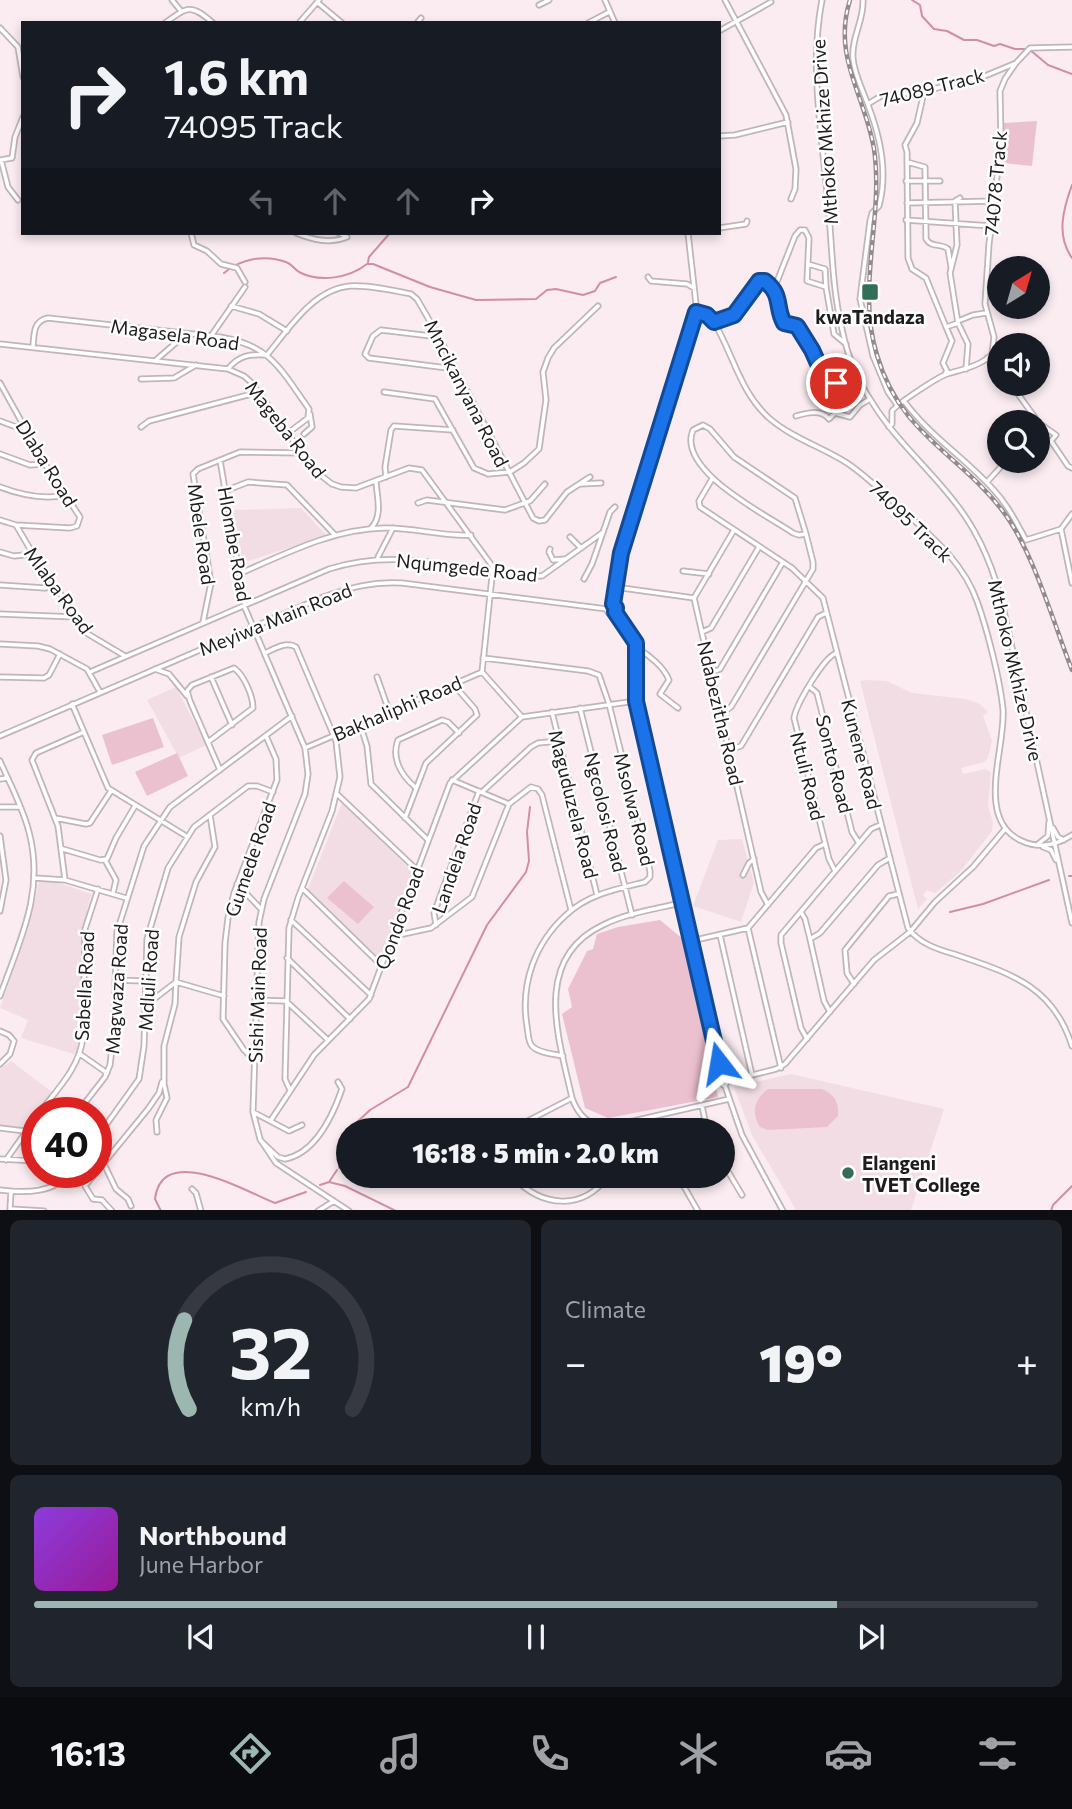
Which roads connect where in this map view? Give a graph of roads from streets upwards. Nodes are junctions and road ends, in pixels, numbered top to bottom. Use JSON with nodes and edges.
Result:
{"nodes":[{"id":1,"x":172,"y":0,"type":"edge"},
{"id":2,"x":549,"y":0,"type":"edge"},
{"id":3,"x":611,"y":0,"type":"edge"},
{"id":4,"x":725,"y":0,"type":"edge"},
{"id":5,"x":822,"y":0,"type":"edge"},
{"id":6,"x":863,"y":0,"type":"edge"},
{"id":7,"x":318,"y":1,"type":"edge"},
{"id":8,"x":605,"y":2,"type":"edge"},
{"id":9,"x":771,"y":2,"type":"dead end"},
{"id":10,"x":539,"y":5,"type":"dead end"},
{"id":11,"x":181,"y":11,"type":"junction"},
{"id":12,"x":609,"y":12,"type":"junction"},
{"id":13,"x":421,"y":18,"type":"dead end"},
{"id":14,"x":168,"y":21,"type":"edge"},
{"id":15,"x":211,"y":21,"type":"edge"},
{"id":16,"x":300,"y":21,"type":"edge"},
{"id":17,"x":340,"y":21,"type":"edge"},
{"id":18,"x":418,"y":21,"type":"edge"},
{"id":19,"x":592,"y":21,"type":"edge"},
{"id":20,"x":614,"y":21,"type":"edge"},
{"id":21,"x":736,"y":23,"type":"junction"},
{"id":22,"x":0,"y":28,"type":"edge"},
{"id":23,"x":721,"y":31,"type":"edge"},
{"id":24,"x":1072,"y":47,"type":"edge"},
{"id":25,"x":1016,"y":63,"type":"junction"},
{"id":26,"x":21,"y":65,"type":"edge"},
{"id":27,"x":924,"y":92,"type":"junction"},
{"id":28,"x":868,"y":104,"type":"junction"},
{"id":29,"x":21,"y":122,"type":"edge"},
{"id":30,"x":788,"y":122,"type":"junction"},
{"id":31,"x":721,"y":136,"type":"edge"},
{"id":32,"x":0,"y":160,"type":"edge"},
{"id":33,"x":907,"y":162,"type":"junction"},
{"id":34,"x":906,"y":181,"type":"junction"},
{"id":35,"x":924,"y":181,"type":"junction"},
{"id":36,"x":940,"y":181,"type":"dead end"},
{"id":37,"x":792,"y":198,"type":"dead end"},
{"id":38,"x":960,"y":198,"type":"dead end"},
{"id":39,"x":18,"y":200,"type":"dead end"},
{"id":40,"x":955,"y":201,"type":"junction"},
{"id":41,"x":995,"y":201,"type":"junction"},
{"id":42,"x":925,"y":202,"type":"junction"},
{"id":43,"x":907,"y":203,"type":"junction"},
{"id":44,"x":906,"y":220,"type":"junction"},
{"id":45,"x":925,"y":221,"type":"junction"},
{"id":46,"x":747,"y":222,"type":"dead end"},
{"id":47,"x":956,"y":222,"type":"junction"},
{"id":48,"x":991,"y":226,"type":"junction"},
{"id":49,"x":721,"y":228,"type":"edge"},
{"id":50,"x":192,"y":235,"type":"edge"},
{"id":51,"x":301,"y":235,"type":"edge"},
{"id":52,"x":343,"y":235,"type":"edge"},
{"id":53,"x":688,"y":235,"type":"edge"},
{"id":54,"x":808,"y":264,"type":"junction"},
{"id":55,"x":950,"y":273,"type":"junction"},
{"id":56,"x":648,"y":277,"type":"dead end"},
{"id":57,"x":826,"y":286,"type":"junction"},
{"id":58,"x":694,"y":288,"type":"junction"},
{"id":59,"x":774,"y":289,"type":"junction"},
{"id":60,"x":232,"y":306,"type":"junction"},
{"id":61,"x":598,"y":306,"type":"dead end"},
{"id":62,"x":696,"y":312,"type":"junction"},
{"id":63,"x":986,"y":313,"type":"junction"},
{"id":64,"x":714,"y":322,"type":"junction"},
{"id":65,"x":958,"y":322,"type":"junction"},
{"id":66,"x":946,"y":327,"type":"junction"},
{"id":67,"x":287,"y":331,"type":"junction"},
{"id":68,"x":187,"y":333,"type":"junction"},
{"id":69,"x":993,"y":333,"type":"edge"},
{"id":70,"x":211,"y":336,"type":"junction"},
{"id":71,"x":439,"y":337,"type":"junction"},
{"id":72,"x":0,"y":344,"type":"edge"},
{"id":73,"x":846,"y":344,"type":"junction"},
{"id":74,"x":33,"y":347,"type":"junction"},
{"id":75,"x":267,"y":355,"type":"junction"},
{"id":76,"x":987,"y":358,"type":"edge"},
{"id":77,"x":156,"y":360,"type":"junction"},
{"id":78,"x":196,"y":365,"type":"junction"},
{"id":79,"x":228,"y":369,"type":"junction"},
{"id":80,"x":455,"y":369,"type":"junction"},
{"id":81,"x":966,"y":369,"type":"junction"},
{"id":82,"x":945,"y":374,"type":"junction"},
{"id":83,"x":141,"y":379,"type":"dead end"},
{"id":84,"x":859,"y":380,"type":"junction"},
{"id":85,"x":0,"y":383,"type":"edge"},
{"id":86,"x":1,"y":388,"type":"edge"},
{"id":87,"x":259,"y":392,"type":"junction"},
{"id":88,"x":384,"y":392,"type":"dead end"},
{"id":89,"x":1020,"y":396,"type":"edge"},
{"id":90,"x":870,"y":399,"type":"junction"},
{"id":91,"x":904,"y":401,"type":"junction"},
{"id":92,"x":897,"y":405,"type":"junction"},
{"id":93,"x":309,"y":412,"type":"junction"},
{"id":94,"x":796,"y":416,"type":"dead end"},
{"id":95,"x":0,"y":421,"type":"edge"},
{"id":96,"x":141,"y":426,"type":"dead end"},
{"id":97,"x":889,"y":427,"type":"junction"},
{"id":98,"x":25,"y":428,"type":"junction"},
{"id":99,"x":453,"y":430,"type":"junction"},
{"id":100,"x":288,"y":433,"type":"junction"},
{"id":101,"x":304,"y":434,"type":"dead end"},
{"id":102,"x":1051,"y":441,"type":"joint"},
{"id":103,"x":302,"y":453,"type":"junction"},
{"id":104,"x":0,"y":454,"type":"edge"},
{"id":105,"x":219,"y":460,"type":"junction"},
{"id":106,"x":45,"y":464,"type":"junction"},
{"id":107,"x":1072,"y":468,"type":"edge"},
{"id":108,"x":510,"y":472,"type":"junction"},
{"id":109,"x":996,"y":473,"type":"edge"},
{"id":110,"x":386,"y":477,"type":"junction"},
{"id":111,"x":590,"y":477,"type":"dead end"},
{"id":112,"x":712,"y":479,"type":"junction"},
{"id":113,"x":376,"y":482,"type":"junction"},
{"id":114,"x":987,"y":483,"type":"junction"},
{"id":115,"x":544,"y":484,"type":"dead end"},
{"id":116,"x":578,"y":484,"type":"junction"},
{"id":117,"x":601,"y":484,"type":"dead end"},
{"id":118,"x":0,"y":487,"type":"edge"},
{"id":119,"x":225,"y":491,"type":"junction"},
{"id":120,"x":66,"y":495,"type":"junction"},
{"id":121,"x":447,"y":502,"type":"junction"},
{"id":122,"x":418,"y":503,"type":"dead end"},
{"id":123,"x":524,"y":504,"type":"junction"},
{"id":124,"x":615,"y":507,"type":"dead end"},
{"id":125,"x":1072,"y":514,"type":"edge"},
{"id":126,"x":0,"y":520,"type":"edge"},
{"id":127,"x":16,"y":525,"type":"junction"},
{"id":128,"x":393,"y":528,"type":"junction"},
{"id":129,"x":370,"y":529,"type":"junction"},
{"id":130,"x":1061,"y":529,"type":"junction"},
{"id":131,"x":734,"y":530,"type":"junction"},
{"id":132,"x":602,"y":533,"type":"junction"},
{"id":133,"x":806,"y":534,"type":"junction"},
{"id":134,"x":335,"y":535,"type":"junction"},
{"id":135,"x":471,"y":535,"type":"junction"},
{"id":136,"x":570,"y":537,"type":"dead end"},
{"id":137,"x":759,"y":547,"type":"junction"},
{"id":138,"x":581,"y":548,"type":"junction"},
{"id":139,"x":550,"y":549,"type":"dead end"},
{"id":140,"x":0,"y":552,"type":"edge"},
{"id":141,"x":33,"y":554,"type":"junction"},
{"id":142,"x":378,"y":558,"type":"junction"},
{"id":143,"x":567,"y":559,"type":"junction"},
{"id":144,"x":783,"y":562,"type":"junction"},
{"id":145,"x":494,"y":571,"type":"junction"},
{"id":146,"x":682,"y":571,"type":"dead end"},
{"id":147,"x":241,"y":573,"type":"junction"},
{"id":148,"x":709,"y":574,"type":"junction"},
{"id":149,"x":584,"y":579,"type":"dead end"},
{"id":150,"x":806,"y":581,"type":"junction"},
{"id":151,"x":1072,"y":583,"type":"edge"},
{"id":152,"x":0,"y":585,"type":"edge"},
{"id":153,"x":55,"y":586,"type":"junction"},
{"id":154,"x":615,"y":587,"type":"junction"},
{"id":155,"x":491,"y":594,"type":"junction"},
{"id":156,"x":694,"y":598,"type":"junction"},
{"id":157,"x":613,"y":604,"type":"junction"},
{"id":158,"x":245,"y":605,"type":"junction"},
{"id":159,"x":607,"y":609,"type":"junction"},
{"id":160,"x":615,"y":612,"type":"junction"},
{"id":161,"x":826,"y":613,"type":"junction"},
{"id":162,"x":0,"y":614,"type":"edge"},
{"id":163,"x":75,"y":617,"type":"junction"},
{"id":164,"x":204,"y":622,"type":"junction"},
{"id":165,"x":253,"y":626,"type":"junction"},
{"id":166,"x":702,"y":632,"type":"junction"},
{"id":167,"x":0,"y":643,"type":"edge"},
{"id":168,"x":637,"y":648,"type":"junction"},
{"id":169,"x":265,"y":653,"type":"junction"},
{"id":170,"x":836,"y":653,"type":"junction"},
{"id":171,"x":60,"y":654,"type":"junction"},
{"id":172,"x":125,"y":656,"type":"junction"},
{"id":173,"x":483,"y":658,"type":"junction"},
{"id":174,"x":155,"y":669,"type":"junction"},
{"id":175,"x":90,"y":672,"type":"junction"},
{"id":176,"x":482,"y":672,"type":"junction"},
{"id":177,"x":711,"y":673,"type":"junction"},
{"id":178,"x":0,"y":677,"type":"edge"},
{"id":179,"x":211,"y":677,"type":"junction"},
{"id":180,"x":377,"y":677,"type":"dead end"},
{"id":181,"x":385,"y":681,"type":"dead end"},
{"id":182,"x":379,"y":684,"type":"junction"},
{"id":183,"x":453,"y":684,"type":"junction"},
{"id":184,"x":810,"y":687,"type":"junction"},
{"id":185,"x":100,"y":692,"type":"junction"},
{"id":186,"x":188,"y":697,"type":"junction"},
{"id":187,"x":636,"y":701,"type":"junction"},
{"id":188,"x":72,"y":704,"type":"junction"},
{"id":189,"x":609,"y":704,"type":"junction"},
{"id":190,"x":580,"y":708,"type":"junction"},
{"id":191,"x":678,"y":708,"type":"dead end"},
{"id":192,"x":389,"y":712,"type":"junction"},
{"id":193,"x":552,"y":712,"type":"junction"},
{"id":194,"x":721,"y":714,"type":"junction"},
{"id":195,"x":292,"y":716,"type":"junction"},
{"id":196,"x":522,"y":717,"type":"junction"},
{"id":197,"x":360,"y":724,"type":"junction"},
{"id":198,"x":232,"y":725,"type":"junction"},
{"id":199,"x":84,"y":732,"type":"junction"},
{"id":200,"x":459,"y":733,"type":"junction"},
{"id":201,"x":334,"y":735,"type":"junction"},
{"id":202,"x":0,"y":736,"type":"edge"},
{"id":203,"x":266,"y":736,"type":"junction"},
{"id":204,"x":559,"y":741,"type":"junction"},
{"id":205,"x":208,"y":742,"type":"junction"},
{"id":206,"x":305,"y":748,"type":"junction"},
{"id":207,"x":729,"y":750,"type":"junction"},
{"id":208,"x":0,"y":761,"type":"edge"},
{"id":209,"x":220,"y":770,"type":"junction"},
{"id":210,"x":7,"y":778,"type":"junction"},
{"id":211,"x":0,"y":779,"type":"edge"},
{"id":212,"x":452,"y":780,"type":"junction"},
{"id":213,"x":416,"y":787,"type":"junction"},
{"id":214,"x":111,"y":790,"type":"junction"},
{"id":215,"x":480,"y":791,"type":"junction"},
{"id":216,"x":273,"y":792,"type":"junction"},
{"id":217,"x":337,"y":794,"type":"junction"},
{"id":218,"x":509,"y":804,"type":"junction"},
{"id":219,"x":135,"y":806,"type":"junction"},
{"id":220,"x":0,"y":807,"type":"edge"},
{"id":221,"x":20,"y":807,"type":"junction"},
{"id":222,"x":1048,"y":812,"type":"junction"},
{"id":223,"x":210,"y":815,"type":"junction"},
{"id":224,"x":55,"y":818,"type":"junction"},
{"id":225,"x":405,"y":818,"type":"junction"},
{"id":226,"x":160,"y":821,"type":"junction"},
{"id":227,"x":1051,"y":823,"type":"junction"},
{"id":228,"x":880,"y":825,"type":"junction"},
{"id":229,"x":1005,"y":829,"type":"junction"},
{"id":230,"x":1072,"y":835,"type":"edge"},
{"id":231,"x":186,"y":836,"type":"junction"},
{"id":232,"x":0,"y":837,"type":"edge"},
{"id":233,"x":428,"y":840,"type":"junction"},
{"id":234,"x":1064,"y":840,"type":"junction"},
{"id":235,"x":859,"y":843,"type":"junction"},
{"id":236,"x":825,"y":844,"type":"junction"},
{"id":237,"x":1030,"y":844,"type":"junction"},
{"id":238,"x":1036,"y":845,"type":"junction"},
{"id":239,"x":1055,"y":845,"type":"junction"},
{"id":240,"x":62,"y":849,"type":"junction"},
{"id":241,"x":754,"y":859,"type":"junction"},
{"id":242,"x":888,"y":859,"type":"junction"},
{"id":243,"x":105,"y":860,"type":"junction"},
{"id":244,"x":0,"y":869,"type":"edge"},
{"id":245,"x":6,"y":869,"type":"junction"},
{"id":246,"x":1060,"y":869,"type":"junction"},
{"id":247,"x":417,"y":870,"type":"junction"},
{"id":248,"x":835,"y":871,"type":"junction"},
{"id":249,"x":743,"y":875,"type":"dead end"},
{"id":250,"x":35,"y":878,"type":"junction"},
{"id":251,"x":65,"y":880,"type":"junction"},
{"id":252,"x":237,"y":884,"type":"junction"},
{"id":253,"x":625,"y":887,"type":"junction"},
{"id":254,"x":302,"y":888,"type":"junction"},
{"id":255,"x":97,"y":889,"type":"junction"},
{"id":256,"x":113,"y":894,"type":"junction"},
{"id":257,"x":898,"y":894,"type":"junction"},
{"id":258,"x":597,"y":895,"type":"junction"},
{"id":259,"x":127,"y":898,"type":"junction"},
{"id":260,"x":1,"y":899,"type":"edge"},
{"id":261,"x":681,"y":903,"type":"junction"},
{"id":262,"x":768,"y":905,"type":"junction"},
{"id":263,"x":261,"y":909,"type":"junction"},
{"id":264,"x":571,"y":910,"type":"junction"},
{"id":265,"x":0,"y":911,"type":"edge"},
{"id":266,"x":800,"y":912,"type":"junction"},
{"id":267,"x":632,"y":915,"type":"junction"},
{"id":268,"x":291,"y":919,"type":"junction"},
{"id":269,"x":1072,"y":923,"type":"edge"},
{"id":270,"x":436,"y":925,"type":"junction"},
{"id":271,"x":748,"y":928,"type":"junction"},
{"id":272,"x":911,"y":932,"type":"junction"},
{"id":273,"x":720,"y":935,"type":"junction"},
{"id":274,"x":393,"y":937,"type":"junction"},
{"id":275,"x":810,"y":939,"type":"junction"},
{"id":276,"x":691,"y":942,"type":"junction"},
{"id":277,"x":287,"y":958,"type":"junction"},
{"id":278,"x":382,"y":966,"type":"junction"},
{"id":279,"x":115,"y":980,"type":"junction"},
{"id":280,"x":145,"y":981,"type":"junction"},
{"id":281,"x":176,"y":982,"type":"junction"},
{"id":282,"x":853,"y":984,"type":"junction"},
{"id":283,"x":1,"y":992,"type":"edge"},
{"id":284,"x":371,"y":995,"type":"junction"},
{"id":285,"x":224,"y":996,"type":"junction"},
{"id":286,"x":255,"y":1000,"type":"junction"},
{"id":287,"x":286,"y":1000,"type":"junction"},
{"id":288,"x":145,"y":1006,"type":"junction"},
{"id":289,"x":830,"y":1012,"type":"junction"},
{"id":290,"x":350,"y":1019,"type":"junction"},
{"id":291,"x":0,"y":1031,"type":"edge"},
{"id":292,"x":807,"y":1039,"type":"junction"},
{"id":293,"x":328,"y":1040,"type":"junction"},
{"id":294,"x":1072,"y":1046,"type":"edge"},
{"id":295,"x":80,"y":1054,"type":"junction"},
{"id":296,"x":563,"y":1056,"type":"junction"},
{"id":297,"x":253,"y":1059,"type":"junction"},
{"id":298,"x":0,"y":1064,"type":"edge"},
{"id":299,"x":781,"y":1068,"type":"junction"},
{"id":300,"x":107,"y":1073,"type":"junction"},
{"id":301,"x":164,"y":1075,"type":"junction"},
{"id":302,"x":752,"y":1075,"type":"junction"},
{"id":303,"x":723,"y":1077,"type":"junction"},
{"id":304,"x":338,"y":1082,"type":"dead end"},
{"id":305,"x":727,"y":1083,"type":"junction"},
{"id":306,"x":290,"y":1090,"type":"junction"},
{"id":307,"x":51,"y":1097,"type":"edge"},
{"id":308,"x":89,"y":1097,"type":"edge"},
{"id":309,"x":572,"y":1098,"type":"junction"},
{"id":310,"x":729,"y":1099,"type":"junction"},
{"id":311,"x":702,"y":1106,"type":"junction"},
{"id":312,"x":253,"y":1112,"type":"junction"},
{"id":313,"x":112,"y":1118,"type":"edge"},
{"id":314,"x":534,"y":1118,"type":"edge"},
{"id":315,"x":704,"y":1118,"type":"edge"},
{"id":316,"x":271,"y":1120,"type":"junction"},
{"id":317,"x":302,"y":1125,"type":"dead end"},
{"id":318,"x":0,"y":1128,"type":"edge"},
{"id":319,"x":21,"y":1131,"type":"edge"},
{"id":320,"x":157,"y":1132,"type":"dead end"},
{"id":321,"x":21,"y":1137,"type":"edge"},
{"id":322,"x":260,"y":1139,"type":"junction"},
{"id":323,"x":112,"y":1155,"type":"edge"},
{"id":324,"x":0,"y":1159,"type":"edge"},
{"id":325,"x":6,"y":1160,"type":"junction"},
{"id":326,"x":21,"y":1160,"type":"edge"},
{"id":327,"x":112,"y":1180,"type":"edge"},
{"id":328,"x":735,"y":1184,"type":"edge"},
{"id":329,"x":45,"y":1188,"type":"edge"},
{"id":330,"x":85,"y":1188,"type":"edge"},
{"id":331,"x":527,"y":1188,"type":"edge"},
{"id":332,"x":598,"y":1188,"type":"edge"},
{"id":333,"x":685,"y":1188,"type":"edge"},
{"id":334,"x":192,"y":1189,"type":"dead end"},
{"id":335,"x":0,"y":1190,"type":"edge"},
{"id":336,"x":11,"y":1191,"type":"junction"},
{"id":337,"x":741,"y":1195,"type":"dead end"},
{"id":338,"x":334,"y":1201,"type":"junction"},
{"id":339,"x":131,"y":1206,"type":"dead end"},
{"id":340,"x":32,"y":1210,"type":"edge"},
{"id":341,"x":44,"y":1210,"type":"edge"},
{"id":342,"x":111,"y":1210,"type":"edge"},
{"id":343,"x":201,"y":1210,"type":"edge"},
{"id":344,"x":318,"y":1210,"type":"edge"},
{"id":345,"x":349,"y":1210,"type":"edge"},
{"id":346,"x":698,"y":1210,"type":"edge"},
{"id":347,"x":783,"y":1210,"type":"edge"}],
"edges":[{"from":1,"to":11,"type":"street"},
{"from":2,"to":10,"type":"street"},
{"from":3,"to":8,"type":"street"},
{"from":4,"to":21,"type":"street"},
{"from":5,"to":73,"type":"street","name":"Mthoko Mkhize Drive"},
{"from":6,"to":28,"type":"street"},
{"from":7,"to":16,"type":"street"},
{"from":7,"to":17,"type":"street"},
{"from":8,"to":12,"type":"street"},
{"from":9,"to":21,"type":"street"},
{"from":11,"to":14,"type":"street"},
{"from":11,"to":15,"type":"street"},
{"from":12,"to":19,"type":"street"},
{"from":12,"to":20,"type":"street"},
{"from":13,"to":18,"type":"street"},
{"from":21,"to":23,"type":"street"},
{"from":21,"to":30,"type":"street"},
{"from":22,"to":26,"type":"street"},
{"from":24,"to":25,"type":"street","name":"74089 Track"},
{"from":25,"to":27,"type":"street","name":"74089 Track"},
{"from":25,"to":41,"type":"street","name":"74078 Track"},
{"from":27,"to":28,"type":"street","name":"74089 Track"},
{"from":27,"to":33,"type":"street"},
{"from":28,"to":92,"type":"street"},
{"from":29,"to":32,"type":"street"},
{"from":30,"to":31,"type":"street"},
{"from":30,"to":37,"type":"street"},
{"from":32,"to":39,"type":"street"},
{"from":33,"to":34,"type":"street"},
{"from":33,"to":35,"type":"street"},
{"from":34,"to":35,"type":"street"},
{"from":34,"to":43,"type":"street"},
{"from":35,"to":36,"type":"street"},
{"from":35,"to":42,"type":"street"},
{"from":38,"to":40,"type":"street"},
{"from":40,"to":41,"type":"street"},
{"from":40,"to":42,"type":"street"},
{"from":40,"to":47,"type":"street"},
{"from":41,"to":48,"type":"street","name":"74078 Track"},
{"from":42,"to":43,"type":"street"},
{"from":42,"to":45,"type":"street"},
{"from":43,"to":44,"type":"street"},
{"from":44,"to":45,"type":"street"},
{"from":44,"to":66,"type":"street"},
{"from":45,"to":47,"type":"street"},
{"from":45,"to":55,"type":"street"},
{"from":46,"to":49,"type":"street"},
{"from":47,"to":48,"type":"street"},
{"from":47,"to":55,"type":"street"},
{"from":48,"to":63,"type":"street","name":"74078 Track"},
{"from":50,"to":60,"type":"street"},
{"from":51,"to":52,"type":"street"},
{"from":53,"to":58,"type":"street"},
{"from":54,"to":57,"type":"street"},
{"from":54,"to":57,"type":"street"},
{"from":54,"to":59,"type":"street"},
{"from":55,"to":65,"type":"street"},
{"from":56,"to":58,"type":"street"},
{"from":57,"to":73,"type":"street"},
{"from":58,"to":62,"type":"street"},
{"from":59,"to":64,"type":"street"},
{"from":59,"to":84,"type":"street"},
{"from":60,"to":67,"type":"street"},
{"from":60,"to":70,"type":"street"},
{"from":61,"to":108,"type":"street"},
{"from":62,"to":64,"type":"street"},
{"from":62,"to":154,"type":"street"},
{"from":63,"to":65,"type":"street"},
{"from":63,"to":69,"type":"street","name":"74078 Track"},
{"from":64,"to":229,"type":"street","name":"74095 Track"},
{"from":65,"to":66,"type":"street"},
{"from":65,"to":81,"type":"street"},
{"from":66,"to":82,"type":"street"},
{"from":67,"to":71,"type":"street","name":"Mncikanyana Road"},
{"from":67,"to":75,"type":"street","name":"Mncikanyana Road"},
{"from":68,"to":70,"type":"street","name":"Magasela Road"},
{"from":68,"to":74,"type":"street","name":"Magasela Road"},
{"from":68,"to":77,"type":"street"},
{"from":70,"to":75,"type":"street","name":"Magasela Road"},
{"from":71,"to":80,"type":"street","name":"Mncikanyana Road"},
{"from":71,"to":80,"type":"street"},
{"from":72,"to":74,"type":"street","name":"Mageba Road"},
{"from":73,"to":84,"type":"street","name":"Mthoko Mkhize Drive"},
{"from":74,"to":77,"type":"street","name":"Mageba Road"},
{"from":75,"to":79,"type":"street"},
{"from":75,"to":93,"type":"street","name":"Magasela Road"},
{"from":76,"to":81,"type":"street"},
{"from":77,"to":78,"type":"street","name":"Mageba Road"},
{"from":78,"to":79,"type":"street","name":"Mageba Road"},
{"from":78,"to":83,"type":"street"},
{"from":79,"to":87,"type":"street","name":"Mageba Road"},
{"from":80,"to":108,"type":"street","name":"Mncikanyana Road"},
{"from":81,"to":82,"type":"street"},
{"from":82,"to":91,"type":"street"},
{"from":84,"to":90,"type":"street","name":"Mthoko Mkhize Drive"},
{"from":85,"to":86,"type":"street","name":"Dlaba Road"},
{"from":86,"to":98,"type":"street","name":"Dlaba Road"},
{"from":87,"to":96,"type":"street"},
{"from":87,"to":100,"type":"street","name":"Mageba Road"},
{"from":88,"to":99,"type":"street","name":"Mncikanyana Road"},
{"from":89,"to":102,"type":"street"},
{"from":90,"to":94,"type":"street"},
{"from":90,"to":97,"type":"street","name":"Mthoko Mkhize Drive"},
{"from":91,"to":92,"type":"street"},
{"from":91,"to":114,"type":"street"},
{"from":92,"to":97,"type":"street"},
{"from":93,"to":100,"type":"street"},
{"from":93,"to":101,"type":"street"},
{"from":95,"to":98,"type":"street"},
{"from":97,"to":222,"type":"street","name":"Mthoko Mkhize Drive"},
{"from":98,"to":106,"type":"street","name":"Dlaba Road"},
{"from":99,"to":108,"type":"street","name":"Mncikanyana Road"},
{"from":99,"to":110,"type":"street"},
{"from":100,"to":103,"type":"street","name":"Mageba Road"},
{"from":102,"to":107,"type":"street"},
{"from":103,"to":105,"type":"street","name":"Mbele Road"},
{"from":103,"to":113,"type":"street","name":"Mageba Road"},
{"from":104,"to":106,"type":"street"},
{"from":105,"to":119,"type":"street","name":"Hlombe Road"},
{"from":105,"to":164,"type":"street","name":"Mbele Road"},
{"from":106,"to":120,"type":"street","name":"Dlaba Road"},
{"from":108,"to":123,"type":"street"},
{"from":109,"to":114,"type":"street"},
{"from":110,"to":113,"type":"street","name":"Mageba Road"},
{"from":110,"to":121,"type":"street","name":"Mageba Road"},
{"from":111,"to":116,"type":"street"},
{"from":112,"to":131,"type":"street","name":"Kunene Road"},
{"from":112,"to":133,"type":"street"},
{"from":112,"to":133,"type":"street"},
{"from":113,"to":129,"type":"street"},
{"from":114,"to":130,"type":"street"},
{"from":115,"to":123,"type":"street"},
{"from":116,"to":117,"type":"street"},
{"from":116,"to":123,"type":"street"},
{"from":118,"to":120,"type":"street"},
{"from":119,"to":134,"type":"street"},
{"from":119,"to":147,"type":"street","name":"Hlombe Road"},
{"from":120,"to":127,"type":"street","name":"Dlaba Road"},
{"from":121,"to":122,"type":"street"},
{"from":121,"to":123,"type":"street"},
{"from":121,"to":135,"type":"street","name":"Mageba Road"},
{"from":124,"to":132,"type":"street"},
{"from":125,"to":130,"type":"street"},
{"from":126,"to":127,"type":"street","name":"Mlaba Road"},
{"from":127,"to":141,"type":"street","name":"Mlaba Road"},
{"from":128,"to":129,"type":"street"},
{"from":128,"to":135,"type":"street"},
{"from":128,"to":142,"type":"street"},
{"from":129,"to":134,"type":"street"},
{"from":130,"to":151,"type":"street"},
{"from":131,"to":137,"type":"street","name":"Kunene Road"},
{"from":131,"to":148,"type":"street"},
{"from":132,"to":138,"type":"street","name":"Nqumgede Road"},
{"from":132,"to":149,"type":"street"},
{"from":133,"to":150,"type":"street"},
{"from":134,"to":147,"type":"street"},
{"from":135,"to":145,"type":"street","name":"Mageba Road"},
{"from":136,"to":138,"type":"street"},
{"from":137,"to":144,"type":"street","name":"Kunene Road"},
{"from":137,"to":166,"type":"street"},
{"from":138,"to":143,"type":"street","name":"Nqumgede Road"},
{"from":139,"to":143,"type":"street"},
{"from":140,"to":141,"type":"street"},
{"from":141,"to":153,"type":"street","name":"Mlaba Road"},
{"from":142,"to":145,"type":"street","name":"Nqumgede Road"},
{"from":142,"to":158,"type":"street","name":"Nqumgede Road"},
{"from":143,"to":145,"type":"street","name":"Nqumgede Road"},
{"from":144,"to":150,"type":"street","name":"Kunene Road"},
{"from":144,"to":177,"type":"street"},
{"from":145,"to":155,"type":"street"},
{"from":146,"to":148,"type":"street"},
{"from":147,"to":158,"type":"street","name":"Hlombe Road"},
{"from":148,"to":156,"type":"street"},
{"from":150,"to":161,"type":"street","name":"Kunene Road"},
{"from":150,"to":194,"type":"street"},
{"from":152,"to":153,"type":"street"},
{"from":153,"to":163,"type":"street","name":"Mlaba Road"},
{"from":154,"to":156,"type":"street"},
{"from":154,"to":157,"type":"street"},
{"from":155,"to":159,"type":"street","name":"Meyiwa Main Road"},
{"from":155,"to":165,"type":"street","name":"Meyiwa Main Road"},
{"from":155,"to":173,"type":"street"},
{"from":156,"to":166,"type":"street","name":"Ndabezitha Road"},
{"from":157,"to":159,"type":"street"},
{"from":157,"to":160,"type":"street"},
{"from":158,"to":164,"type":"street","name":"Nqumgede Road"},
{"from":158,"to":165,"type":"street","name":"Hlombe Road"},
{"from":159,"to":160,"type":"street"},
{"from":160,"to":168,"type":"street"},
{"from":161,"to":170,"type":"street","name":"Kunene Road"},
{"from":161,"to":207,"type":"street"},
{"from":162,"to":163,"type":"street"},
{"from":163,"to":172,"type":"street","name":"Mlaba Road"},
{"from":164,"to":172,"type":"street","name":"Nqumgede Road"},
{"from":165,"to":169,"type":"street","name":"Sishi Main Road"},
{"from":165,"to":174,"type":"street","name":"Meyiwa Main Road"},
{"from":166,"to":177,"type":"street","name":"Ndabezitha Road"},
{"from":167,"to":171,"type":"street"},
{"from":168,"to":187,"type":"street"},
{"from":168,"to":191,"type":"street"},
{"from":169,"to":195,"type":"street","name":"Sishi Main Road"},
{"from":169,"to":201,"type":"street"},
{"from":170,"to":184,"type":"street","name":"Ntuli Road"},
{"from":170,"to":228,"type":"street","name":"Kunene Road"},
{"from":171,"to":175,"type":"street"},
{"from":171,"to":178,"type":"street"},
{"from":172,"to":175,"type":"street","name":"Nqumgede Road"},
{"from":173,"to":176,"type":"street"},
{"from":173,"to":189,"type":"street","name":"Msolwa Road"},
{"from":174,"to":185,"type":"street","name":"Meyiwa Main Road"},
{"from":174,"to":186,"type":"street"},
{"from":175,"to":185,"type":"street"},
{"from":176,"to":183,"type":"street","name":"Bakhaliphi Road"},
{"from":176,"to":196,"type":"street","name":"Bakhaliphi Road"},
{"from":177,"to":194,"type":"street","name":"Ndabezitha Road"},
{"from":179,"to":186,"type":"street"},
{"from":179,"to":198,"type":"street"},
{"from":179,"to":198,"type":"street"},
{"from":180,"to":182,"type":"street"},
{"from":181,"to":182,"type":"street"},
{"from":182,"to":192,"type":"street"},
{"from":183,"to":192,"type":"street","name":"Bakhaliphi Road"},
{"from":183,"to":200,"type":"street"},
{"from":184,"to":235,"type":"street","name":"Sonto Road"},
{"from":184,"to":236,"type":"street","name":"Ntuli Road"},
{"from":185,"to":188,"type":"street","name":"Meyiwa Main Road"},
{"from":186,"to":205,"type":"street"},
{"from":187,"to":189,"type":"street"},
{"from":187,"to":261,"type":"street"},
{"from":188,"to":199,"type":"street"},
{"from":188,"to":202,"type":"street","name":"Meyiwa Main Road"},
{"from":189,"to":190,"type":"street"},
{"from":189,"to":253,"type":"street","name":"Msolwa Road"},
{"from":190,"to":193,"type":"street"},
{"from":190,"to":253,"type":"street","name":"Ngcolosi Road"},
{"from":192,"to":197,"type":"street","name":"Bakhaliphi Road"},
{"from":193,"to":196,"type":"street"},
{"from":193,"to":204,"type":"street","name":"Maguduzela Road"},
{"from":194,"to":207,"type":"street","name":"Ndabezitha Road"},
{"from":195,"to":203,"type":"street","name":"Magwaza Road"},
{"from":195,"to":206,"type":"street","name":"Sishi Main Road"},
{"from":196,"to":212,"type":"street","name":"Qondo Road"},
{"from":197,"to":201,"type":"street","name":"Bakhaliphi Road"},
{"from":197,"to":225,"type":"street"},
{"from":198,"to":205,"type":"street"},
{"from":199,"to":214,"type":"street"},
{"from":199,"to":224,"type":"street"},
{"from":200,"to":213,"type":"street"},
{"from":200,"to":213,"type":"street"},
{"from":201,"to":206,"type":"street","name":"Bakhaliphi Road"},
{"from":201,"to":217,"type":"street"},
{"from":203,"to":209,"type":"street","name":"Magwaza Road"},
{"from":203,"to":216,"type":"street","name":"Gumede Road"},
{"from":204,"to":215,"type":"street","name":"Landela Road"},
{"from":204,"to":258,"type":"street","name":"Maguduzela Road"},
{"from":205,"to":209,"type":"street"},
{"from":206,"to":263,"type":"street","name":"Sishi Main Road"},
{"from":207,"to":241,"type":"street","name":"Ndabezitha Road"},
{"from":208,"to":210,"type":"street"},
{"from":209,"to":226,"type":"street","name":"Magwaza Road"},
{"from":210,"to":211,"type":"street"},
{"from":210,"to":221,"type":"street"},
{"from":212,"to":215,"type":"street"},
{"from":212,"to":233,"type":"street","name":"Qondo Road"},
{"from":213,"to":225,"type":"street"},
{"from":214,"to":219,"type":"street"},
{"from":214,"to":224,"type":"street"},
{"from":215,"to":218,"type":"street"},
{"from":215,"to":270,"type":"street","name":"Landela Road"},
{"from":216,"to":223,"type":"street","name":"Mdluli Road"},
{"from":216,"to":252,"type":"street","name":"Gumede Road"},
{"from":217,"to":247,"type":"street"},
{"from":217,"to":254,"type":"street"},
{"from":218,"to":264,"type":"street"},
{"from":218,"to":270,"type":"street"},
{"from":219,"to":226,"type":"street"},
{"from":219,"to":243,"type":"street"},
{"from":220,"to":221,"type":"street"},
{"from":221,"to":250,"type":"street"},
{"from":222,"to":227,"type":"street","name":"Mthoko Mkhize Drive"},
{"from":222,"to":238,"type":"street"},
{"from":223,"to":231,"type":"street","name":"Mdluli Road"},
{"from":223,"to":281,"type":"street"},
{"from":224,"to":240,"type":"street"},
{"from":225,"to":233,"type":"street"},
{"from":226,"to":231,"type":"street"},
{"from":226,"to":259,"type":"street","name":"Magwaza Road"},
{"from":227,"to":234,"type":"street"},
{"from":227,"to":239,"type":"street","name":"Mthoko Mkhize Drive"},
{"from":228,"to":235,"type":"street"},
{"from":228,"to":242,"type":"street","name":"Kunene Road"},
{"from":229,"to":237,"type":"street"},
{"from":229,"to":272,"type":"street"},
{"from":230,"to":234,"type":"street"},
{"from":231,"to":280,"type":"street","name":"Mdluli Road"},
{"from":232,"to":245,"type":"street"},
{"from":233,"to":247,"type":"street","name":"Qondo Road"},
{"from":234,"to":239,"type":"street"},
{"from":235,"to":248,"type":"street"},
{"from":236,"to":248,"type":"street","name":"Ntuli Road"},
{"from":236,"to":262,"type":"street"},
{"from":237,"to":238,"type":"street"},
{"from":237,"to":246,"type":"street"},
{"from":238,"to":239,"type":"street"},
{"from":239,"to":246,"type":"street","name":"Mthoko Mkhize Drive"},
{"from":240,"to":243,"type":"street"},
{"from":240,"to":251,"type":"street"},
{"from":241,"to":249,"type":"street"},
{"from":241,"to":262,"type":"street","name":"Ndabezitha Road"},
{"from":242,"to":257,"type":"street","name":"Kunene Road"},
{"from":242,"to":275,"type":"street"},
{"from":243,"to":256,"type":"street"},
{"from":244,"to":245,"type":"street"},
{"from":245,"to":260,"type":"street"},
{"from":246,"to":269,"type":"street","name":"Mthoko Mkhize Drive"},
{"from":247,"to":274,"type":"street","name":"Qondo Road"},
{"from":248,"to":266,"type":"street"},
{"from":250,"to":251,"type":"street"},
{"from":250,"to":283,"type":"street"},
{"from":251,"to":255,"type":"street"},
{"from":252,"to":263,"type":"street"},
{"from":252,"to":285,"type":"street","name":"Gumede Road"},
{"from":253,"to":258,"type":"street","name":"Msolwa Road"},
{"from":253,"to":267,"type":"street","name":"Ngcolosi Road"},
{"from":254,"to":268,"type":"street"},
{"from":254,"to":278,"type":"street"},
{"from":255,"to":256,"type":"street"},
{"from":255,"to":295,"type":"street","name":"Sabella Road"},
{"from":256,"to":259,"type":"street"},
{"from":257,"to":272,"type":"street","name":"Kunene Road"},
{"from":257,"to":282,"type":"street"},
{"from":258,"to":264,"type":"street","name":"Msolwa Road"},
{"from":259,"to":279,"type":"street","name":"Magwaza Road"},
{"from":260,"to":265,"type":"street"},
{"from":261,"to":267,"type":"street"},
{"from":261,"to":276,"type":"street"},
{"from":262,"to":271,"type":"street"},
{"from":263,"to":286,"type":"street","name":"Sishi Main Road"},
{"from":264,"to":296,"type":"street","name":"Msolwa Road"},
{"from":266,"to":275,"type":"street"},
{"from":266,"to":292,"type":"street"},
{"from":267,"to":296,"type":"street"},
{"from":268,"to":277,"type":"street"},
{"from":268,"to":284,"type":"street"},
{"from":270,"to":274,"type":"street"},
{"from":271,"to":273,"type":"street"},
{"from":271,"to":299,"type":"street"},
{"from":272,"to":282,"type":"street"},
{"from":272,"to":294,"type":"street"},
{"from":273,"to":276,"type":"street"},
{"from":273,"to":302,"type":"street"},
{"from":274,"to":278,"type":"street","name":"Qondo Road"},
{"from":275,"to":289,"type":"street"},
{"from":276,"to":303,"type":"street"},
{"from":277,"to":287,"type":"street"},
{"from":277,"to":290,"type":"street"},
{"from":278,"to":284,"type":"street","name":"Qondo Road"},
{"from":279,"to":280,"type":"street"},
{"from":279,"to":300,"type":"street","name":"Magwaza Road"},
{"from":280,"to":288,"type":"street","name":"Mdluli Road"},
{"from":281,"to":285,"type":"street"},
{"from":281,"to":288,"type":"street"},
{"from":281,"to":301,"type":"street"},
{"from":282,"to":289,"type":"street"},
{"from":284,"to":290,"type":"street","name":"Qondo Road"},
{"from":285,"to":297,"type":"street","name":"Gumede Road"},
{"from":286,"to":287,"type":"street"},
{"from":286,"to":297,"type":"street","name":"Sishi Main Road"},
{"from":287,"to":293,"type":"street"},
{"from":287,"to":306,"type":"street"},
{"from":288,"to":313,"type":"street","name":"Mdluli Road"},
{"from":289,"to":292,"type":"street"},
{"from":290,"to":293,"type":"street","name":"Qondo Road"},
{"from":291,"to":298,"type":"street"},
{"from":292,"to":299,"type":"street"},
{"from":293,"to":306,"type":"street","name":"Qondo Road"},
{"from":295,"to":300,"type":"street"},
{"from":295,"to":307,"type":"street","name":"Sabella Road"},
{"from":296,"to":309,"type":"street"},
{"from":297,"to":312,"type":"street","name":"Sishi Main Road"},
{"from":299,"to":302,"type":"street"},
{"from":300,"to":308,"type":"street","name":"Magwaza Road"},
{"from":301,"to":320,"type":"street"},
{"from":301,"to":323,"type":"street"},
{"from":302,"to":305,"type":"street"},
{"from":303,"to":305,"type":"street"},
{"from":303,"to":305,"type":"street"},
{"from":304,"to":322,"type":"street"},
{"from":305,"to":310,"type":"street"},
{"from":306,"to":316,"type":"street","name":"Qondo Road"},
{"from":309,"to":311,"type":"street"},
{"from":309,"to":314,"type":"street"},
{"from":310,"to":311,"type":"street"},
{"from":310,"to":347,"type":"street"},
{"from":311,"to":315,"type":"street"},
{"from":312,"to":316,"type":"street"},
{"from":312,"to":322,"type":"street","name":"Sishi Main Road"},
{"from":316,"to":317,"type":"street"},
{"from":318,"to":319,"type":"street"},
{"from":321,"to":325,"type":"street","name":"Sabella Road"},
{"from":322,"to":338,"type":"street","name":"Sishi Main Road"},
{"from":324,"to":325,"type":"street"},
{"from":325,"to":326,"type":"street"},
{"from":327,"to":339,"type":"street"},
{"from":328,"to":337,"type":"street"},
{"from":329,"to":336,"type":"street"},
{"from":330,"to":342,"type":"street"},
{"from":331,"to":332,"type":"street"},
{"from":333,"to":346,"type":"street"},
{"from":334,"to":343,"type":"street"},
{"from":335,"to":336,"type":"street"},
{"from":336,"to":340,"type":"street"},
{"from":338,"to":344,"type":"street"},
{"from":338,"to":345,"type":"street","name":"Sishi Main Road"},
{"from":340,"to":341,"type":"street"}]}
